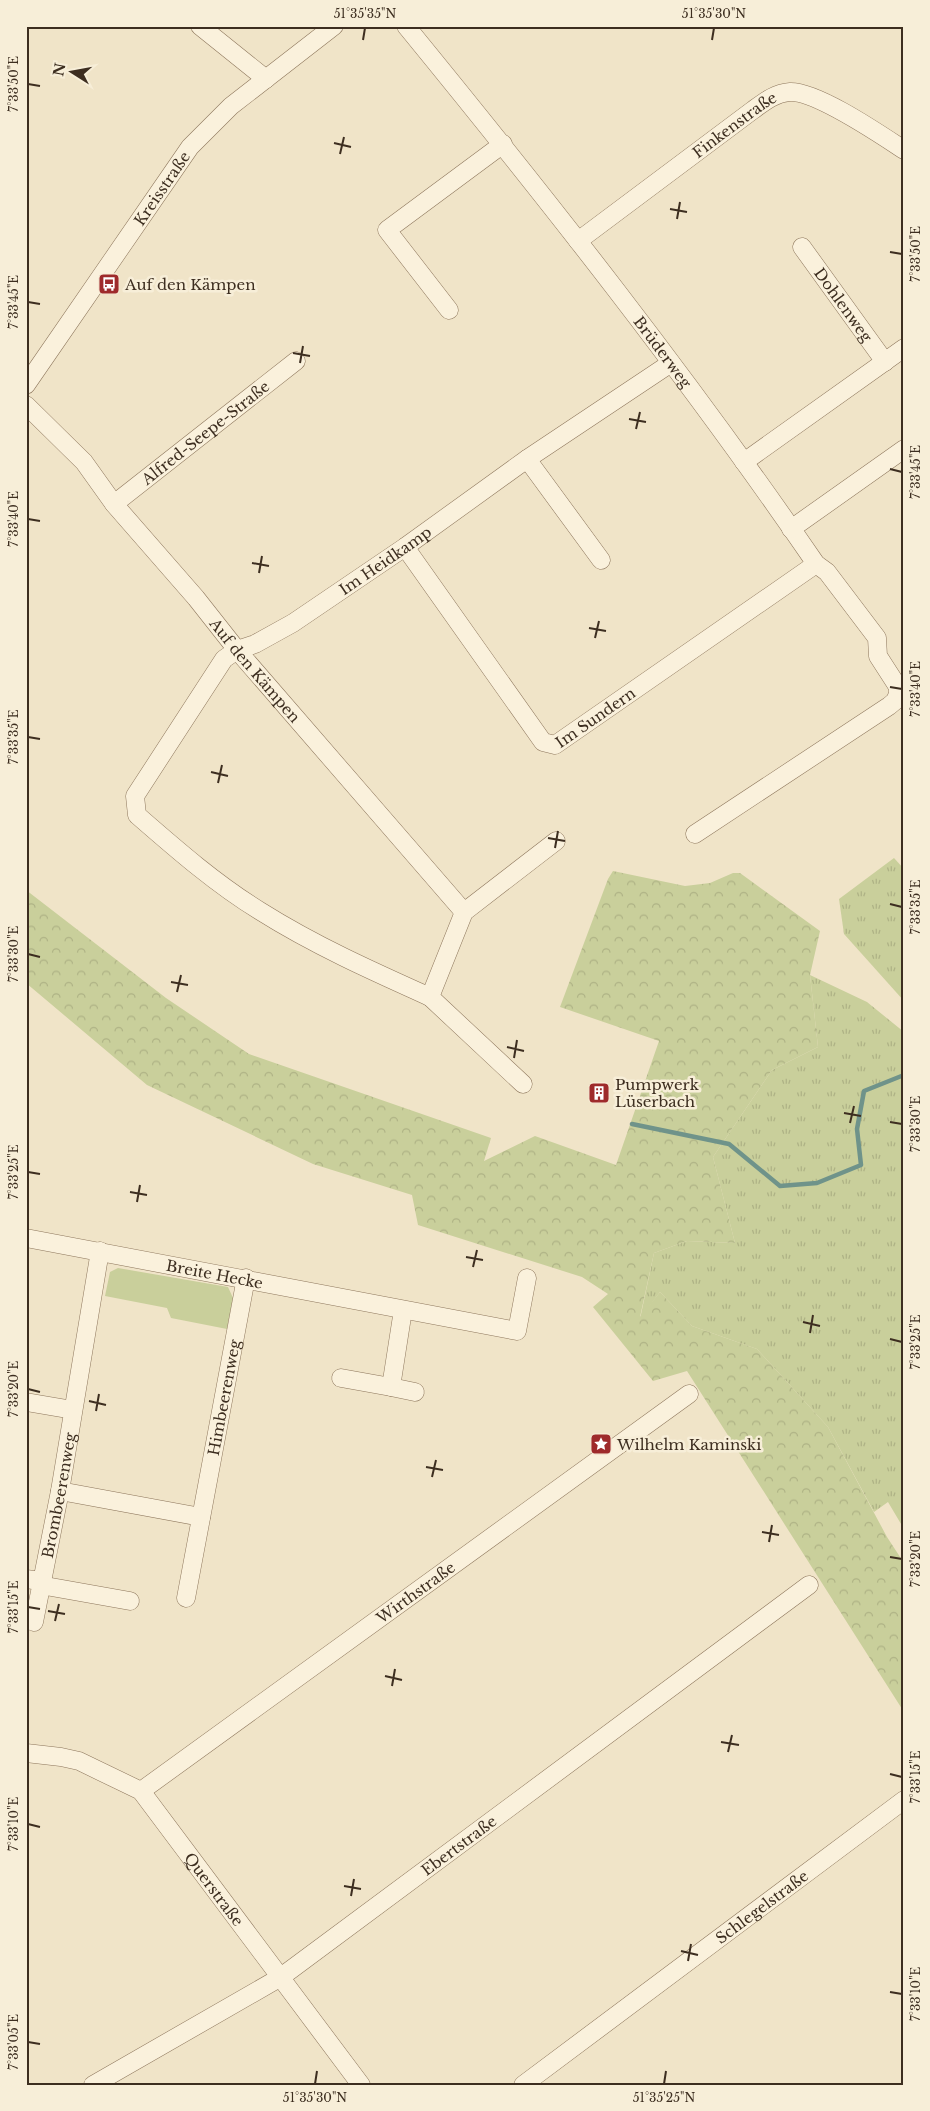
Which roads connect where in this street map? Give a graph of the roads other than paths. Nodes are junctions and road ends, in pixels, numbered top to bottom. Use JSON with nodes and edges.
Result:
{"nodes":[{"id":1,"x":200,"y":26,"type":"edge"},
{"id":2,"x":334,"y":26,"type":"edge"},
{"id":3,"x":406,"y":26,"type":"edge"},
{"id":4,"x":266,"y":79,"type":"junction"},
{"id":5,"x":503,"y":144,"type":"junction"},
{"id":6,"x":904,"y":150,"type":"edge"},
{"id":7,"x":578,"y":240,"type":"junction"},
{"id":8,"x":802,"y":247,"type":"dead end"},
{"id":9,"x":449,"y":310,"type":"dead end"},
{"id":10,"x":904,"y":348,"type":"edge"},
{"id":11,"x":296,"y":361,"type":"dead end"},
{"id":12,"x":885,"y":362,"type":"junction"},
{"id":13,"x":671,"y":364,"type":"junction"},
{"id":14,"x":26,"y":385,"type":"edge"},
{"id":15,"x":26,"y":405,"type":"edge"},
{"id":16,"x":904,"y":450,"type":"edge"},
{"id":17,"x":527,"y":459,"type":"junction"},
{"id":18,"x":744,"y":462,"type":"junction"},
{"id":19,"x":114,"y":504,"type":"junction"},
{"id":20,"x":792,"y":528,"type":"junction"},
{"id":21,"x":405,"y":547,"type":"junction"},
{"id":22,"x":601,"y":560,"type":"dead end"},
{"id":23,"x":816,"y":564,"type":"junction"},
{"id":24,"x":237,"y":650,"type":"junction"},
{"id":25,"x":696,"y":834,"type":"dead end"},
{"id":26,"x":556,"y":841,"type":"dead end"},
{"id":27,"x":464,"y":912,"type":"junction"},
{"id":28,"x":430,"y":997,"type":"junction"},
{"id":29,"x":523,"y":1084,"type":"dead end"},
{"id":30,"x":26,"y":1238,"type":"edge"},
{"id":31,"x":100,"y":1251,"type":"junction"},
{"id":32,"x":246,"y":1278,"type":"junction"},
{"id":33,"x":527,"y":1278,"type":"dead end"},
{"id":34,"x":403,"y":1310,"type":"junction"},
{"id":35,"x":341,"y":1378,"type":"dead end"},
{"id":36,"x":392,"y":1387,"type":"junction"},
{"id":37,"x":415,"y":1392,"type":"dead end"},
{"id":38,"x":689,"y":1394,"type":"dead end"},
{"id":39,"x":26,"y":1402,"type":"edge"},
{"id":40,"x":73,"y":1410,"type":"junction"},
{"id":41,"x":60,"y":1491,"type":"junction"},
{"id":42,"x":201,"y":1517,"type":"junction"},
{"id":43,"x":36,"y":1582,"type":"edge"},
{"id":44,"x":809,"y":1585,"type":"dead end"},
{"id":45,"x":186,"y":1598,"type":"dead end"},
{"id":46,"x":130,"y":1601,"type":"dead end"},
{"id":47,"x":34,"y":1622,"type":"dead end"},
{"id":48,"x":26,"y":1753,"type":"edge"},
{"id":49,"x":140,"y":1791,"type":"junction"},
{"id":50,"x":904,"y":1800,"type":"edge"},
{"id":51,"x":281,"y":1977,"type":"junction"},
{"id":52,"x":93,"y":2085,"type":"edge"},
{"id":53,"x":361,"y":2085,"type":"edge"},
{"id":54,"x":523,"y":2085,"type":"edge"}],
"edges":[{"from":1,"to":4,"type":"street"},
{"from":2,"to":4,"type":"street","name":"Kreisstraße"},
{"from":3,"to":5,"type":"street","name":"Brüderweg"},
{"from":4,"to":14,"type":"street","name":"Kreisstraße"},
{"from":5,"to":7,"type":"street","name":"Brüderweg"},
{"from":5,"to":9,"type":"street"},
{"from":6,"to":7,"type":"street","name":"Finkenstraße"},
{"from":7,"to":13,"type":"street","name":"Brüderweg"},
{"from":8,"to":12,"type":"street","name":"Dohlenweg"},
{"from":10,"to":12,"type":"street"},
{"from":11,"to":19,"type":"street","name":"Alfred-Seepe-Straße"},
{"from":12,"to":18,"type":"street"},
{"from":13,"to":17,"type":"street","name":"Im Heidkamp"},
{"from":13,"to":18,"type":"street","name":"Brüderweg"},
{"from":15,"to":19,"type":"street","name":"Auf den Kämpen"},
{"from":16,"to":20,"type":"street"},
{"from":17,"to":21,"type":"street","name":"Im Heidkamp"},
{"from":17,"to":22,"type":"street"},
{"from":18,"to":20,"type":"street","name":"Brüderweg"},
{"from":19,"to":24,"type":"street","name":"Auf den Kämpen"},
{"from":20,"to":23,"type":"street","name":"Brüderweg"},
{"from":21,"to":23,"type":"street","name":"Im Sundern"},
{"from":21,"to":24,"type":"street","name":"Im Heidkamp"},
{"from":23,"to":25,"type":"street","name":"Brüderweg"},
{"from":24,"to":27,"type":"street","name":"Auf den Kämpen"},
{"from":24,"to":28,"type":"street"},
{"from":26,"to":27,"type":"street"},
{"from":27,"to":28,"type":"street"},
{"from":28,"to":29,"type":"street"},
{"from":30,"to":31,"type":"street","name":"Breite Hecke"},
{"from":31,"to":32,"type":"street","name":"Breite Hecke"},
{"from":31,"to":40,"type":"street","name":"Brombeerenweg"},
{"from":32,"to":34,"type":"street","name":"Breite Hecke"},
{"from":32,"to":42,"type":"street","name":"Himbeerenweg"},
{"from":33,"to":34,"type":"street","name":"Breite Hecke"},
{"from":34,"to":36,"type":"street"},
{"from":35,"to":36,"type":"street"},
{"from":36,"to":37,"type":"street"},
{"from":38,"to":49,"type":"street","name":"Wirthstraße"},
{"from":39,"to":40,"type":"street"},
{"from":40,"to":41,"type":"street","name":"Brombeerenweg"},
{"from":41,"to":42,"type":"street"},
{"from":41,"to":43,"type":"street","name":"Brombeerenweg"},
{"from":42,"to":45,"type":"street","name":"Himbeerenweg"},
{"from":43,"to":46,"type":"street"},
{"from":43,"to":47,"type":"street","name":"Brombeerenweg"},
{"from":44,"to":51,"type":"street","name":"Ebertstraße"},
{"from":48,"to":49,"type":"street","name":"Querstraße"},
{"from":49,"to":51,"type":"street","name":"Querstraße"},
{"from":50,"to":54,"type":"street","name":"Schlegelstraße"},
{"from":51,"to":52,"type":"street","name":"Ebertstraße"},
{"from":51,"to":53,"type":"street","name":"Querstraße"}]}
